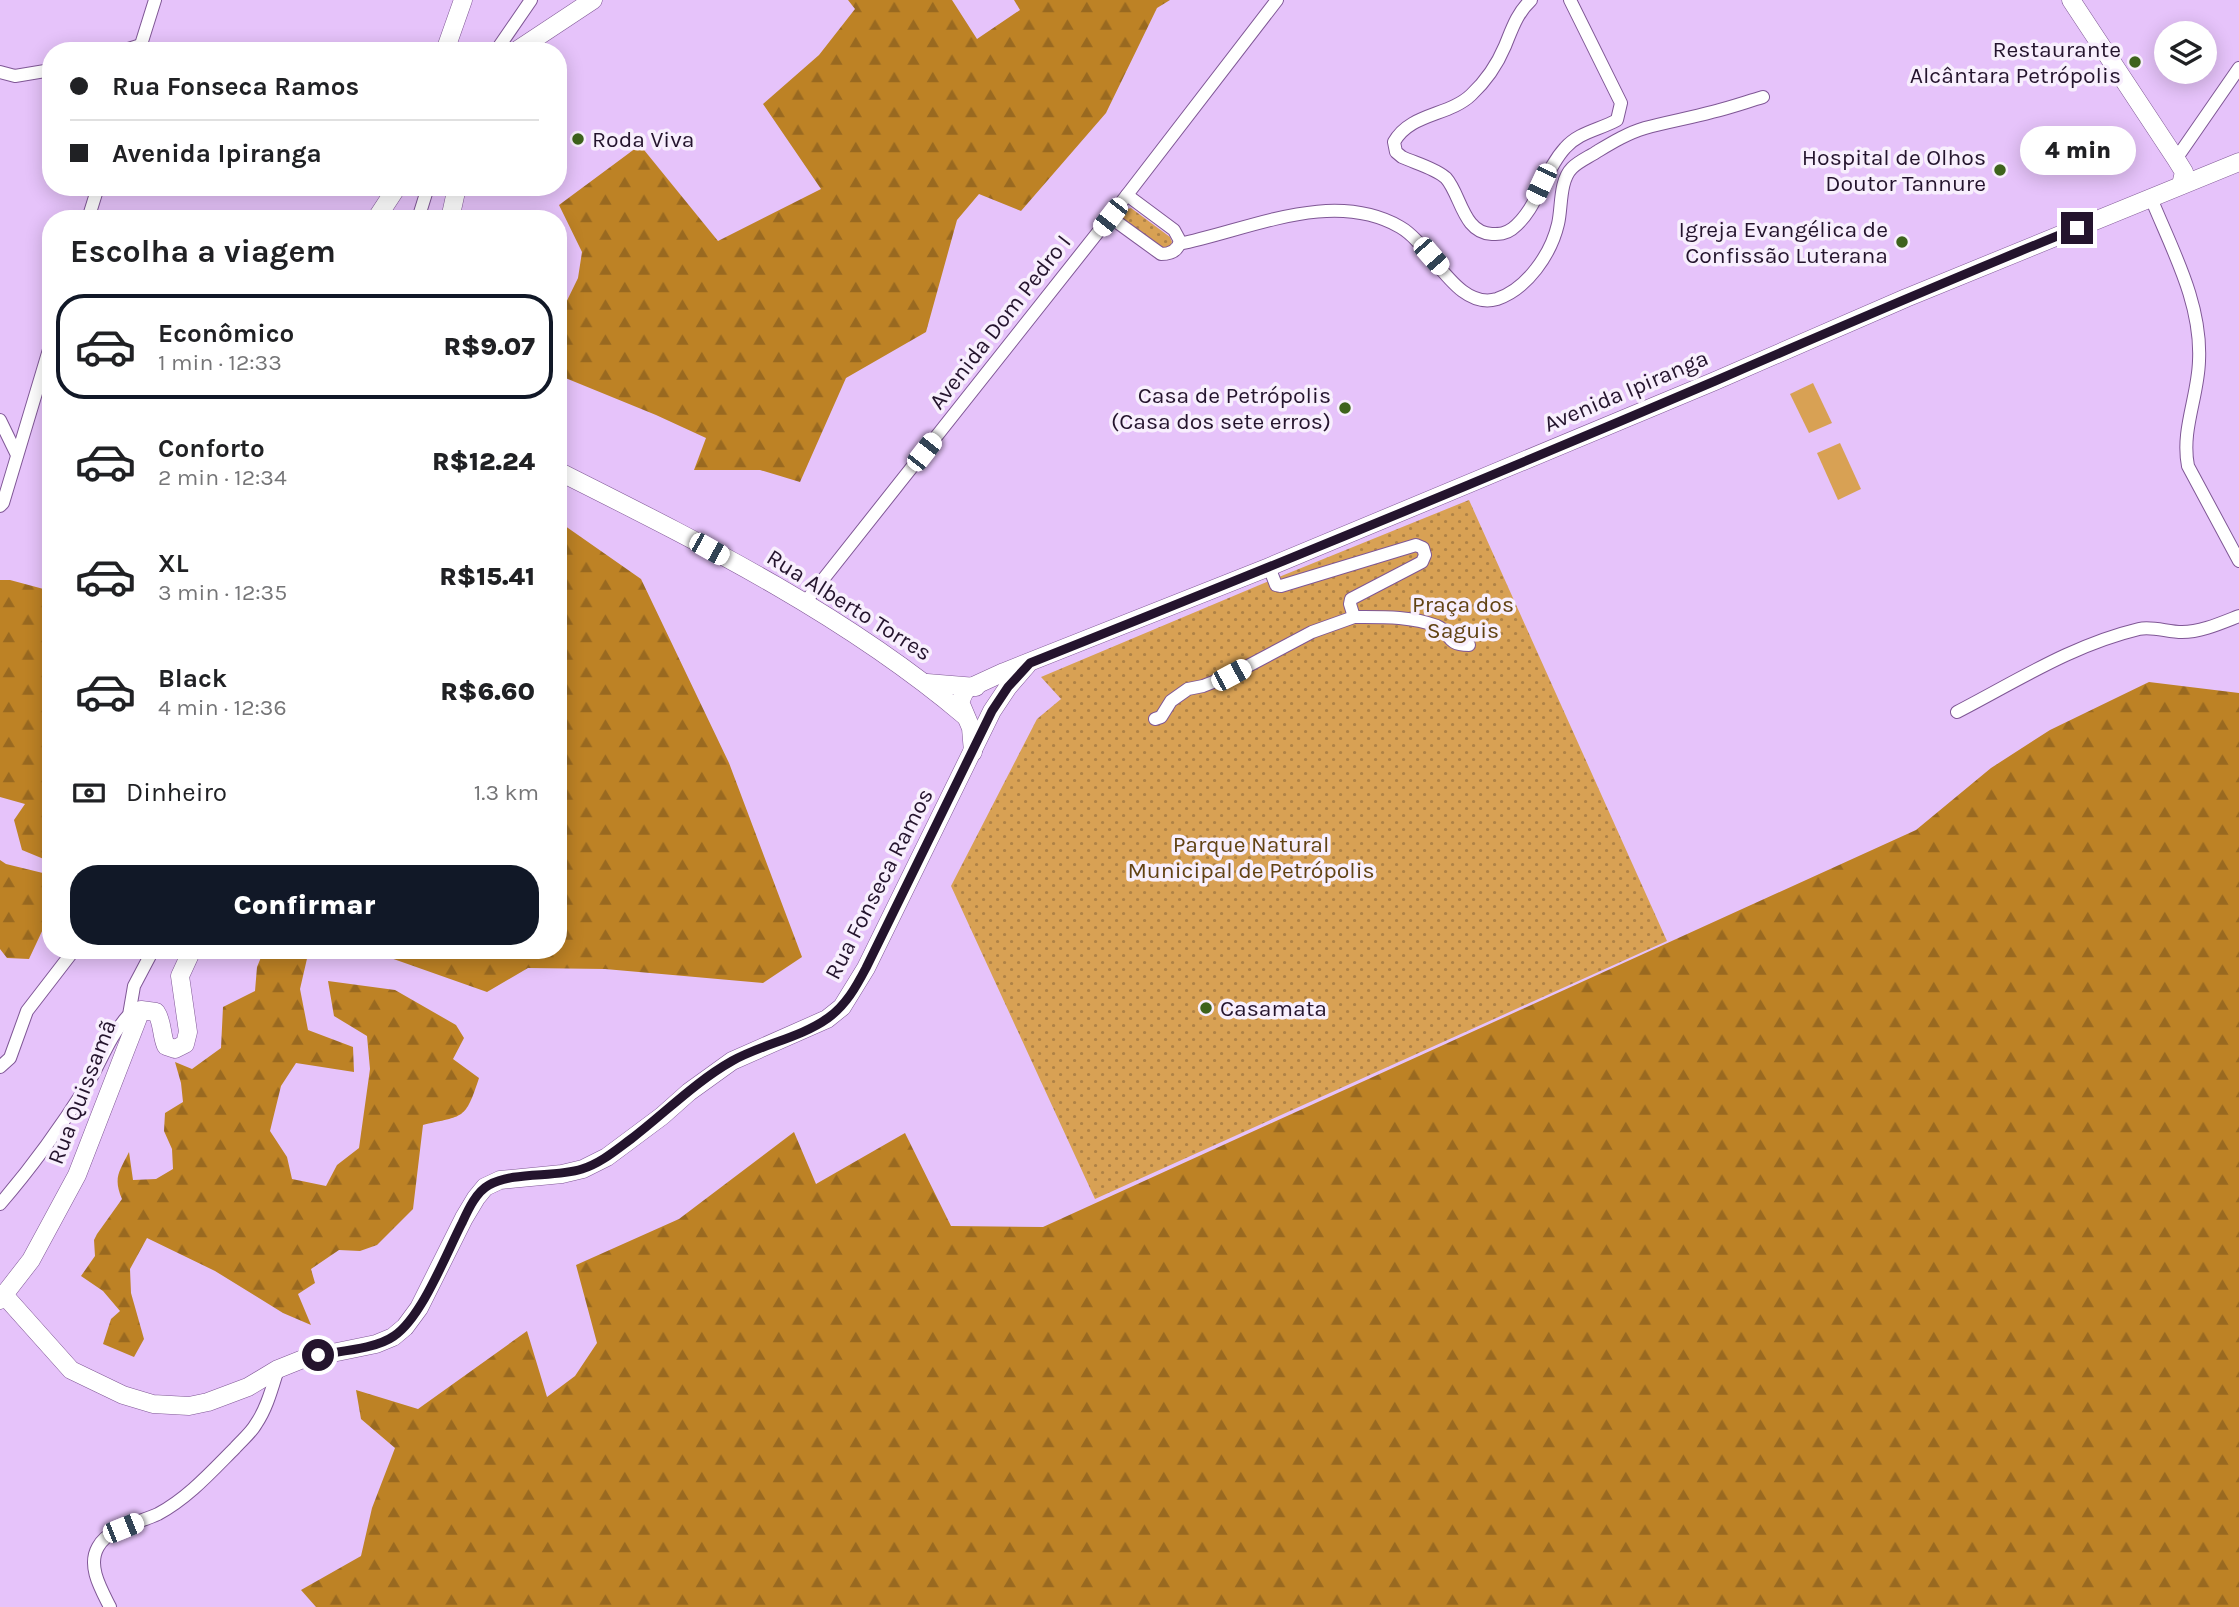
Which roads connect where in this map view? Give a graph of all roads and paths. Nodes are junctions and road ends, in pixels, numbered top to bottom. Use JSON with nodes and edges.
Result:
{"nodes":[{"id":1,"x":155,"y":0,"type":"edge"},
{"id":2,"x":463,"y":0,"type":"edge"},
{"id":3,"x":531,"y":0,"type":"edge"},
{"id":4,"x":593,"y":0,"type":"edge"},
{"id":5,"x":1277,"y":0,"type":"edge"},
{"id":6,"x":1531,"y":0,"type":"edge"},
{"id":7,"x":1570,"y":0,"type":"edge"},
{"id":8,"x":2071,"y":0,"type":"edge"},
{"id":9,"x":142,"y":42,"type":"edge"},
{"id":10,"x":448,"y":42,"type":"edge"},
{"id":11,"x":502,"y":42,"type":"edge"},
{"id":12,"x":530,"y":42,"type":"edge"},
{"id":13,"x":2239,"y":68,"type":"edge"},
{"id":14,"x":0,"y":72,"type":"edge"},
{"id":15,"x":42,"y":72,"type":"edge"},
{"id":16,"x":1763,"y":97,"type":"dead end"},
{"id":17,"x":1609,"y":124,"type":"junction"},
{"id":18,"x":1618,"y":139,"type":"junction"},
{"id":19,"x":2239,"y":162,"type":"edge"},
{"id":20,"x":2185,"y":174,"type":"junction"},
{"id":21,"x":1128,"y":195,"type":"junction"},
{"id":22,"x":2151,"y":198,"type":"junction"},
{"id":23,"x":1110,"y":217,"type":"junction"},
{"id":24,"x":1179,"y":244,"type":"junction"},
{"id":25,"x":42,"y":373,"type":"edge"},
{"id":26,"x":0,"y":420,"type":"edge"},
{"id":27,"x":17,"y":455,"type":"junction"},
{"id":28,"x":567,"y":476,"type":"edge"},
{"id":29,"x":0,"y":506,"type":"edge"},
{"id":30,"x":2239,"y":561,"type":"edge"},
{"id":31,"x":1269,"y":567,"type":"junction"},
{"id":32,"x":806,"y":601,"type":"junction"},
{"id":33,"x":2239,"y":616,"type":"edge"},
{"id":34,"x":1354,"y":617,"type":"junction"},
{"id":35,"x":1469,"y":645,"type":"dead end"},
{"id":36,"x":1030,"y":663,"type":"junction"},
{"id":37,"x":926,"y":684,"type":"junction"},
{"id":38,"x":973,"y":687,"type":"junction"},
{"id":39,"x":992,"y":711,"type":"junction"},
{"id":40,"x":1957,"y":712,"type":"dead end"},
{"id":41,"x":966,"y":717,"type":"junction"},
{"id":42,"x":1155,"y":719,"type":"dead end"},
{"id":43,"x":973,"y":752,"type":"junction"},
{"id":44,"x":67,"y":959,"type":"edge"},
{"id":45,"x":148,"y":959,"type":"edge"},
{"id":46,"x":188,"y":959,"type":"edge"},
{"id":47,"x":135,"y":1012,"type":"junction"},
{"id":48,"x":0,"y":1067,"type":"edge"},
{"id":49,"x":0,"y":1204,"type":"edge"},
{"id":50,"x":3,"y":1298,"type":"edge"},
{"id":51,"x":278,"y":1369,"type":"junction"},
{"id":52,"x":110,"y":1607,"type":"edge"}],
"edges":[{"from":1,"to":9,"type":"street"},
{"from":2,"to":10,"type":"main road"},
{"from":3,"to":11,"type":"street"},
{"from":4,"to":12,"type":"main road"},
{"from":5,"to":21,"type":"street","name":"Avenida Dom Pedro I"},
{"from":6,"to":17,"type":"street"},
{"from":7,"to":17,"type":"street"},
{"from":8,"to":20,"type":"main road"},
{"from":13,"to":20,"type":"street"},
{"from":14,"to":15,"type":"street"},
{"from":16,"to":18,"type":"street"},
{"from":17,"to":18,"type":"street"},
{"from":18,"to":24,"type":"street"},
{"from":19,"to":20,"type":"main road","name":"Avenida Ipiranga"},
{"from":20,"to":22,"type":"main road","name":"Avenida Ipiranga"},
{"from":21,"to":23,"type":"street","name":"Avenida Dom Pedro I"},
{"from":21,"to":24,"type":"street"},
{"from":22,"to":30,"type":"street"},
{"from":22,"to":31,"type":"main road","name":"Avenida Ipiranga"},
{"from":23,"to":24,"type":"street"},
{"from":23,"to":32,"type":"street","name":"Avenida Dom Pedro I"},
{"from":25,"to":27,"type":"street"},
{"from":26,"to":27,"type":"street"},
{"from":27,"to":29,"type":"street"},
{"from":28,"to":32,"type":"main road","name":"Rua Alberto Torres"},
{"from":31,"to":34,"type":"street"},
{"from":31,"to":36,"type":"main road","name":"Avenida Ipiranga"},
{"from":32,"to":37,"type":"main road","name":"Rua Alberto Torres"},
{"from":33,"to":40,"type":"street"},
{"from":34,"to":35,"type":"street"},
{"from":34,"to":42,"type":"street"},
{"from":36,"to":38,"type":"main road","name":"Avenida Ipiranga"},
{"from":36,"to":39,"type":"main road","name":"Avenida Ipiranga"},
{"from":37,"to":38,"type":"main road","name":"Rua Alberto Torres"},
{"from":37,"to":41,"type":"main road","name":"Rua Alberto Torres"},
{"from":38,"to":39,"type":"main road"},
{"from":38,"to":41,"type":"main road"},
{"from":39,"to":41,"type":"main road"},
{"from":39,"to":43,"type":"main road","name":"Rua Fonseca Ramos"},
{"from":41,"to":43,"type":"main road"},
{"from":43,"to":51,"type":"main road","name":"Rua Fonseca Ramos"},
{"from":44,"to":48,"type":"street"},
{"from":45,"to":47,"type":"street"},
{"from":46,"to":47,"type":"main road","name":"Rua Quissamã"},
{"from":47,"to":49,"type":"street"},
{"from":47,"to":50,"type":"main road","name":"Rua Quissamã"},
{"from":50,"to":51,"type":"main road"},
{"from":51,"to":52,"type":"street"}]}
